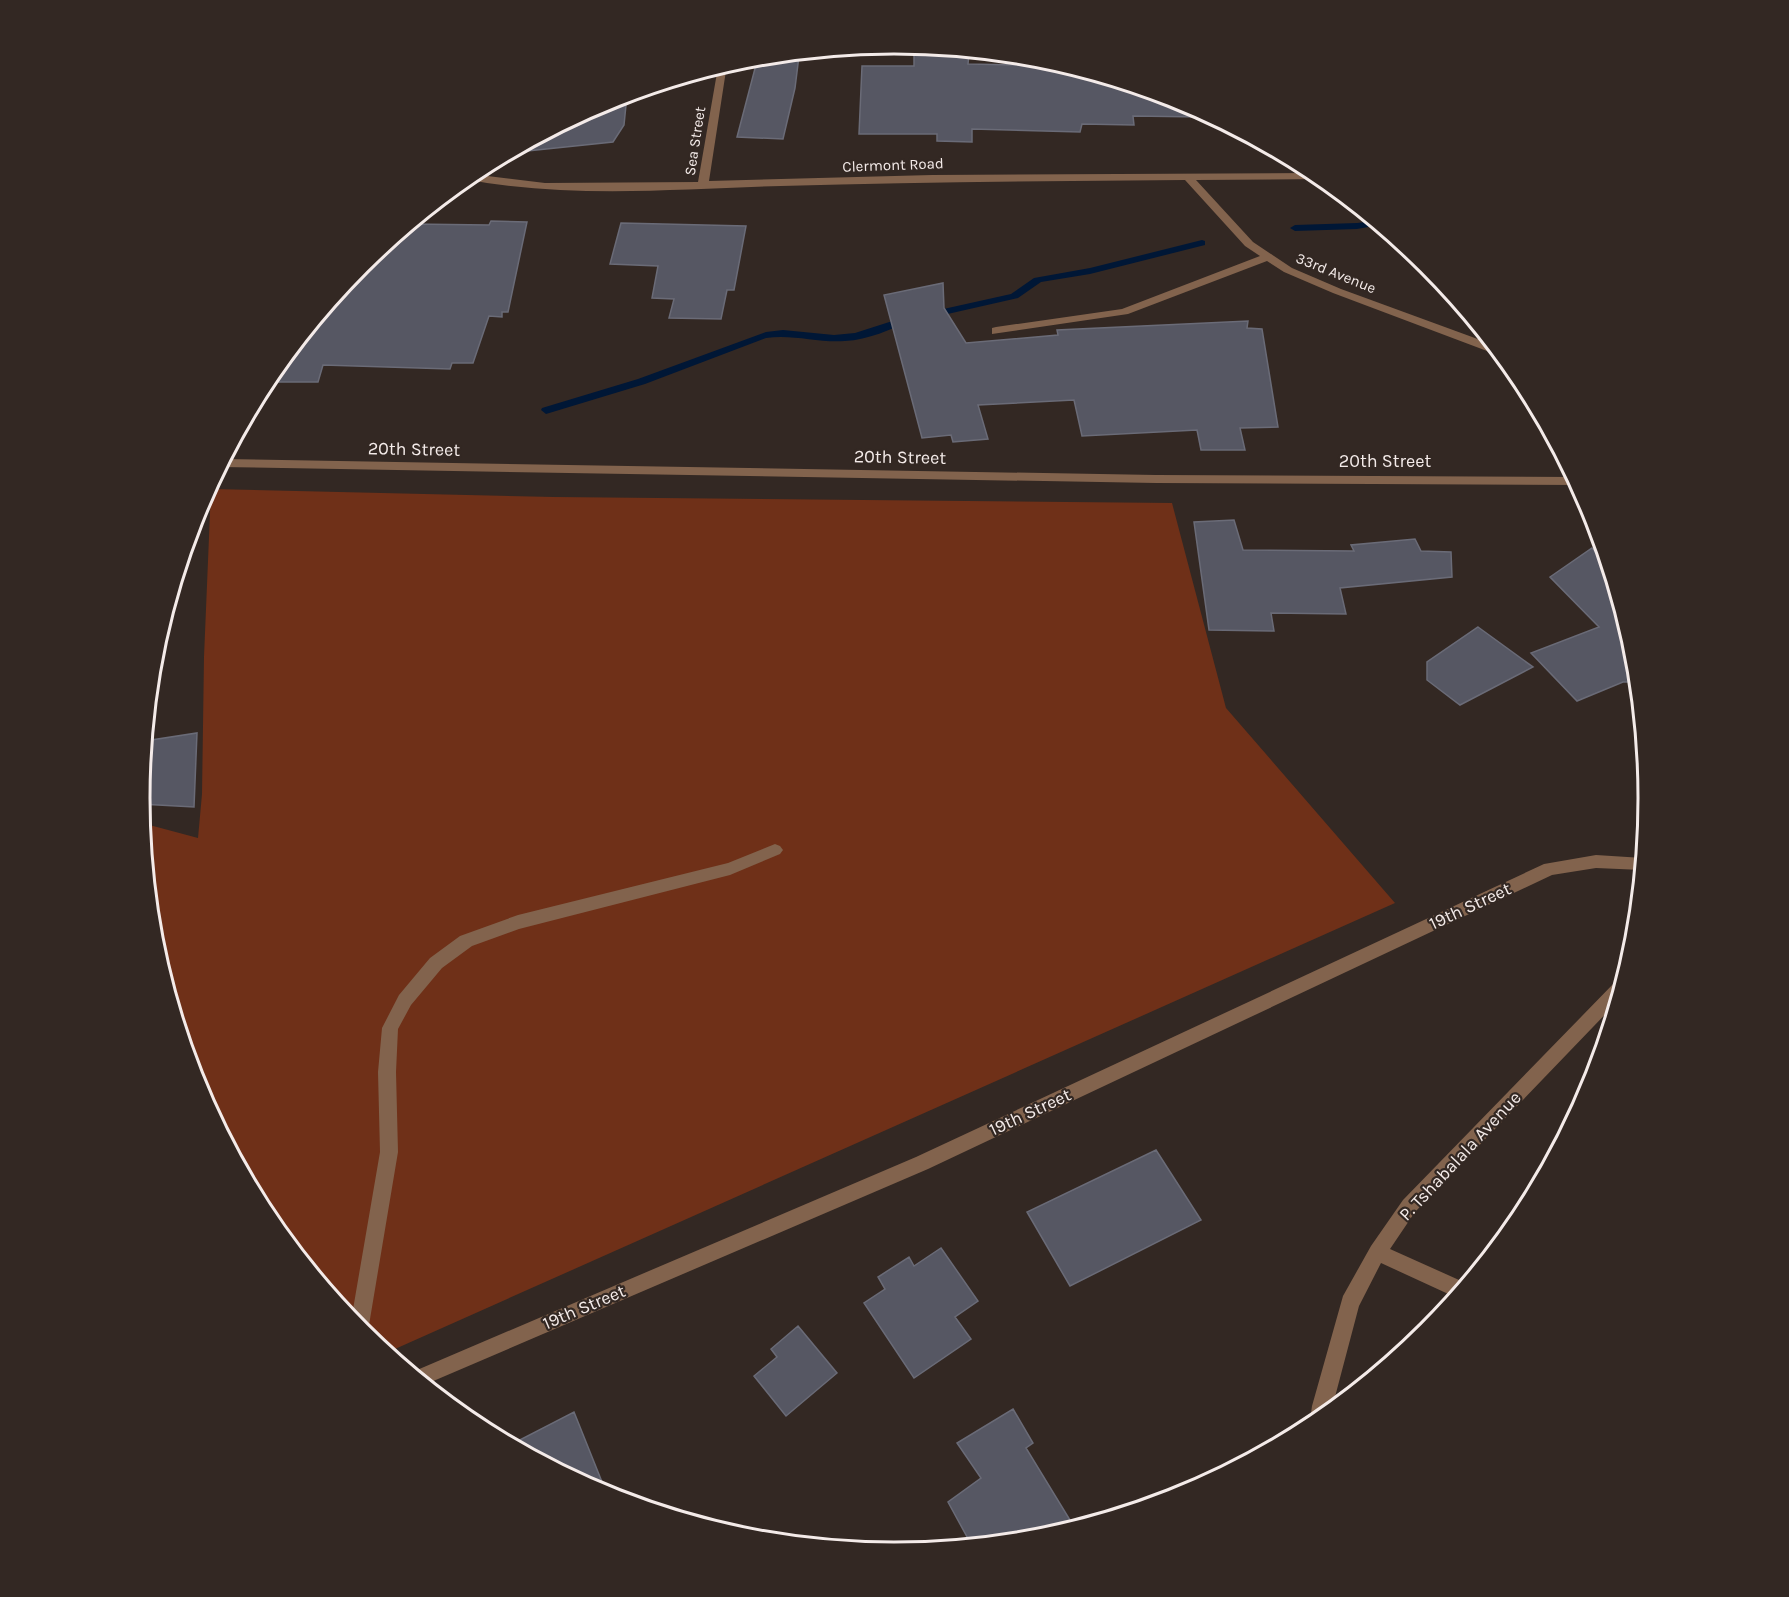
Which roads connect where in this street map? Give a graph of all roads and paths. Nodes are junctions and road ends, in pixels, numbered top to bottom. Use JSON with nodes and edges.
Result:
{"nodes":[{"id":1,"x":721,"y":74,"type":"edge"},
{"id":2,"x":1303,"y":176,"type":"edge"},
{"id":3,"x":1189,"y":178,"type":"junction"},
{"id":4,"x":482,"y":179,"type":"edge"},
{"id":5,"x":703,"y":185,"type":"junction"},
{"id":6,"x":1267,"y":257,"type":"junction"},
{"id":7,"x":996,"y":331,"type":"dead end"},
{"id":8,"x":1486,"y":346,"type":"edge"},
{"id":9,"x":230,"y":464,"type":"edge"},
{"id":10,"x":1567,"y":481,"type":"edge"},
{"id":11,"x":775,"y":850,"type":"dead end"},
{"id":12,"x":1636,"y":863,"type":"edge"},
{"id":13,"x":1612,"y":996,"type":"edge"},
{"id":14,"x":1377,"y":1252,"type":"junction"},
{"id":15,"x":1455,"y":1287,"type":"edge"},
{"id":16,"x":362,"y":1318,"type":"edge"},
{"id":17,"x":424,"y":1375,"type":"edge"},
{"id":18,"x":1322,"y":1408,"type":"edge"}],
"edges":[{"from":1,"to":5,"type":"street","name":"Sea Street"},
{"from":2,"to":3,"type":"street","name":"Clermont Road"},
{"from":3,"to":5,"type":"street","name":"Clermont Road"},
{"from":3,"to":6,"type":"street","name":"33rd Avenue"},
{"from":4,"to":5,"type":"street","name":"Clermont Road"},
{"from":6,"to":7,"type":"street"},
{"from":6,"to":8,"type":"street","name":"33rd Avenue"},
{"from":9,"to":10,"type":"street","name":"20th Street"},
{"from":11,"to":16,"type":"street"},
{"from":12,"to":17,"type":"street","name":"19th Street"},
{"from":13,"to":14,"type":"street","name":"P. Tshabalala Avenue"},
{"from":14,"to":15,"type":"street"},
{"from":14,"to":18,"type":"street","name":"P. Tshabalala Avenue"}]}
